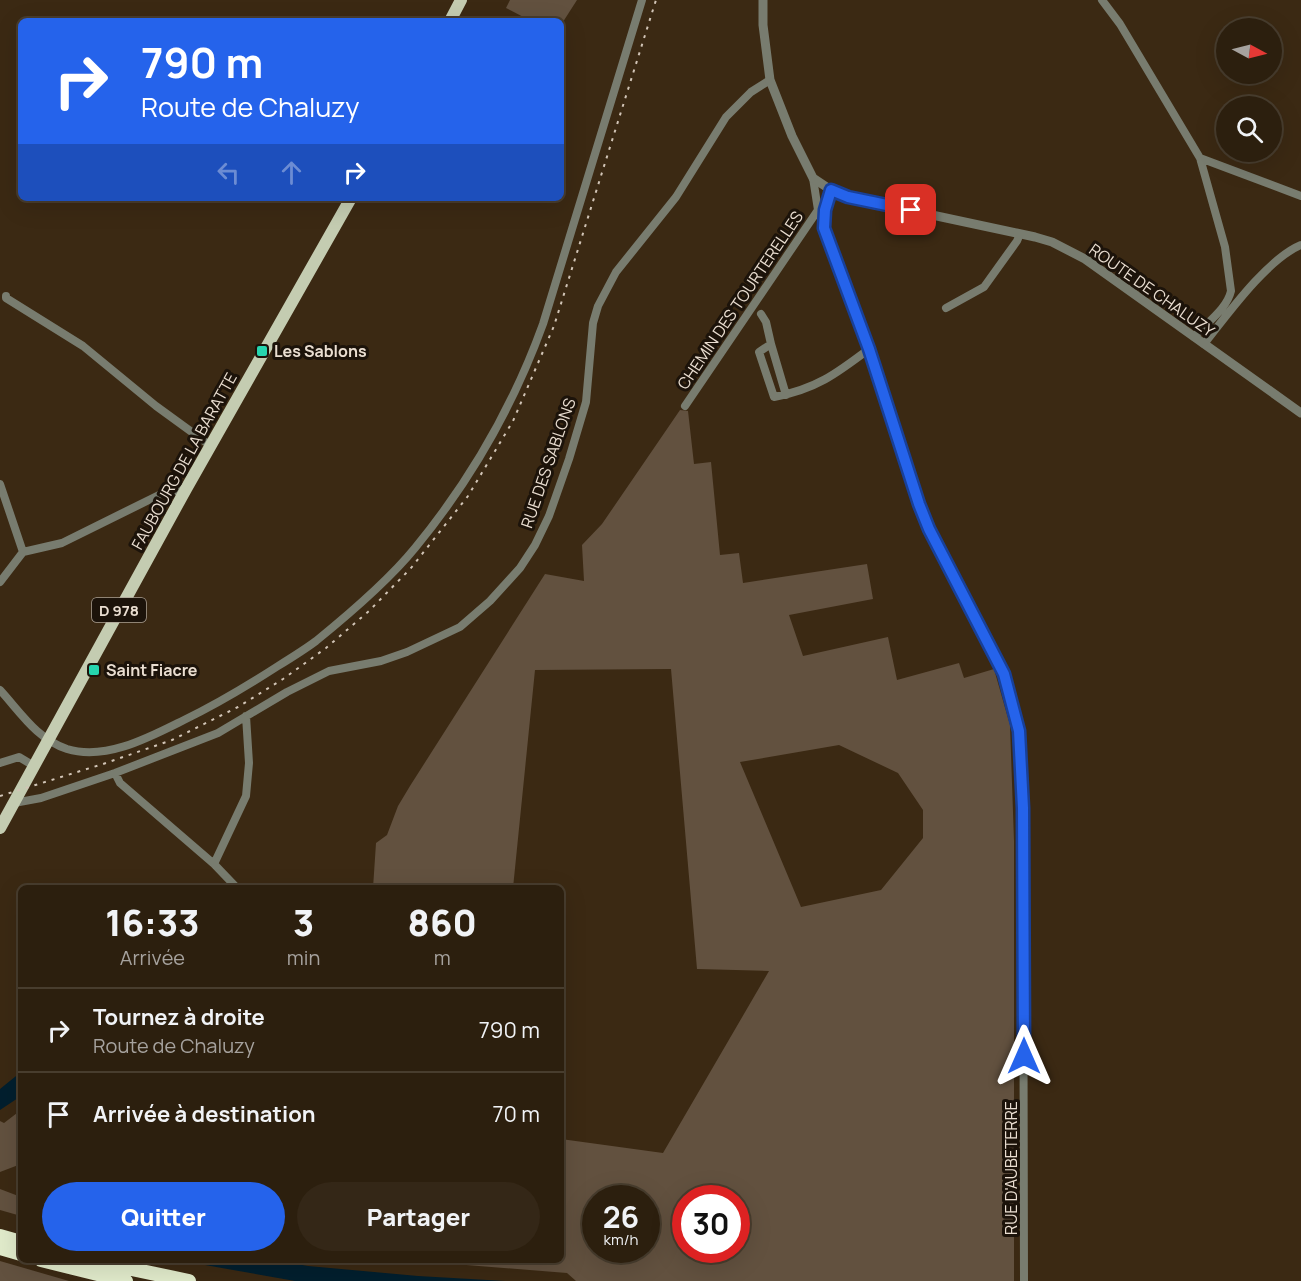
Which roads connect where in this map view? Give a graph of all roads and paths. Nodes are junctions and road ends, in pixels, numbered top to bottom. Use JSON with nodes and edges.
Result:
{"nodes":[{"id":1,"x":461,"y":0,"type":"edge"},
{"id":2,"x":642,"y":0,"type":"edge"},
{"id":3,"x":763,"y":0,"type":"edge"},
{"id":4,"x":1102,"y":0,"type":"edge"},
{"id":5,"x":452,"y":18,"type":"edge"},
{"id":6,"x":770,"y":80,"type":"junction"},
{"id":7,"x":1200,"y":158,"type":"junction"},
{"id":8,"x":813,"y":178,"type":"junction"},
{"id":9,"x":831,"y":190,"type":"junction"},
{"id":10,"x":1301,"y":196,"type":"edge"},
{"id":11,"x":349,"y":201,"type":"edge"},
{"id":12,"x":818,"y":210,"type":"junction"},
{"id":13,"x":824,"y":228,"type":"junction"},
{"id":14,"x":1020,"y":234,"type":"junction"},
{"id":15,"x":1301,"y":245,"type":"edge"},
{"id":16,"x":6,"y":296,"type":"dead end"},
{"id":17,"x":946,"y":308,"type":"dead end"},
{"id":18,"x":761,"y":314,"type":"dead end"},
{"id":19,"x":1194,"y":337,"type":"junction"},
{"id":20,"x":771,"y":344,"type":"junction"},
{"id":21,"x":1204,"y":344,"type":"junction"},
{"id":22,"x":869,"y":349,"type":"junction"},
{"id":23,"x":786,"y":395,"type":"junction"},
{"id":24,"x":685,"y":406,"type":"dead end"},
{"id":25,"x":1301,"y":413,"type":"edge"},
{"id":26,"x":211,"y":446,"type":"junction"},
{"id":27,"x":0,"y":484,"type":"edge"},
{"id":28,"x":186,"y":489,"type":"junction"},
{"id":29,"x":23,"y":552,"type":"junction"},
{"id":30,"x":0,"y":582,"type":"edge"},
{"id":31,"x":0,"y":690,"type":"edge"},
{"id":32,"x":246,"y":716,"type":"junction"},
{"id":33,"x":47,"y":741,"type":"junction"},
{"id":34,"x":0,"y":763,"type":"edge"},
{"id":35,"x":34,"y":766,"type":"junction"},
{"id":36,"x":116,"y":773,"type":"junction"},
{"id":37,"x":14,"y":803,"type":"junction"},
{"id":38,"x":0,"y":828,"type":"edge"},
{"id":39,"x":214,"y":864,"type":"junction"},
{"id":40,"x":234,"y":885,"type":"edge"},
{"id":41,"x":0,"y":1236,"type":"edge"},
{"id":42,"x":18,"y":1241,"type":"edge"},
{"id":43,"x":0,"y":1248,"type":"edge"},
{"id":44,"x":18,"y":1253,"type":"edge"},
{"id":45,"x":53,"y":1263,"type":"edge"},
{"id":46,"x":103,"y":1263,"type":"edge"},
{"id":47,"x":126,"y":1281,"type":"edge"},
{"id":48,"x":189,"y":1281,"type":"edge"},
{"id":49,"x":1024,"y":1281,"type":"edge"}],
"edges":[{"from":1,"to":5,"type":"main road"},
{"from":2,"to":33,"type":"street"},
{"from":3,"to":6,"type":"street"},
{"from":4,"to":7,"type":"street"},
{"from":6,"to":8,"type":"street"},
{"from":6,"to":32,"type":"street","name":"RUE DES SABLONS"},
{"from":7,"to":10,"type":"street"},
{"from":7,"to":19,"type":"street"},
{"from":8,"to":9,"type":"street","name":"ROUTE DE CHALUZY"},
{"from":8,"to":12,"type":"street","name":"RUE D'AUBETERRE"},
{"from":9,"to":13,"type":"street","name":"RUE D'AUBETERRE"},
{"from":9,"to":14,"type":"street","name":"ROUTE DE CHALUZY"},
{"from":11,"to":26,"type":"main road","name":"FAUBOURG DE LA BARATTE","number":"D 978"},
{"from":12,"to":13,"type":"street","name":"RUE D'AUBETERRE"},
{"from":12,"to":24,"type":"street","name":"CHEMIN DES TOURTERELLES"},
{"from":13,"to":22,"type":"street","name":"RUE D'AUBETERRE"},
{"from":14,"to":17,"type":"street"},
{"from":14,"to":19,"type":"street","name":"ROUTE DE CHALUZY"},
{"from":15,"to":21,"type":"street"},
{"from":16,"to":26,"type":"street"},
{"from":18,"to":20,"type":"street"},
{"from":19,"to":21,"type":"street","name":"ROUTE DE CHALUZY"},
{"from":20,"to":23,"type":"street"},
{"from":20,"to":23,"type":"street"},
{"from":21,"to":25,"type":"street","name":"ROUTE DE CHALUZY"},
{"from":22,"to":23,"type":"street"},
{"from":22,"to":49,"type":"street","name":"RUE D'AUBETERRE"},
{"from":26,"to":28,"type":"main road","name":"FAUBOURG DE LA BARATTE","number":"D 978"},
{"from":27,"to":29,"type":"street"},
{"from":28,"to":29,"type":"street"},
{"from":28,"to":33,"type":"main road","name":"FAUBOURG DE LA BARATTE","number":"D 978"},
{"from":29,"to":30,"type":"street"},
{"from":31,"to":33,"type":"street"},
{"from":32,"to":36,"type":"street","name":"RUE DES SABLONS"},
{"from":32,"to":39,"type":"street"},
{"from":33,"to":35,"type":"main road","number":"D 978"},
{"from":34,"to":35,"type":"street"},
{"from":35,"to":37,"type":"main road","number":"D 978"},
{"from":36,"to":37,"type":"street","name":"RUE DES SABLONS"},
{"from":36,"to":39,"type":"street"},
{"from":37,"to":38,"type":"main road","number":"D 978"},
{"from":39,"to":40,"type":"street"},
{"from":41,"to":42,"type":"highway"},
{"from":43,"to":44,"type":"highway"},
{"from":45,"to":47,"type":"highway"},
{"from":46,"to":48,"type":"highway"}]}
